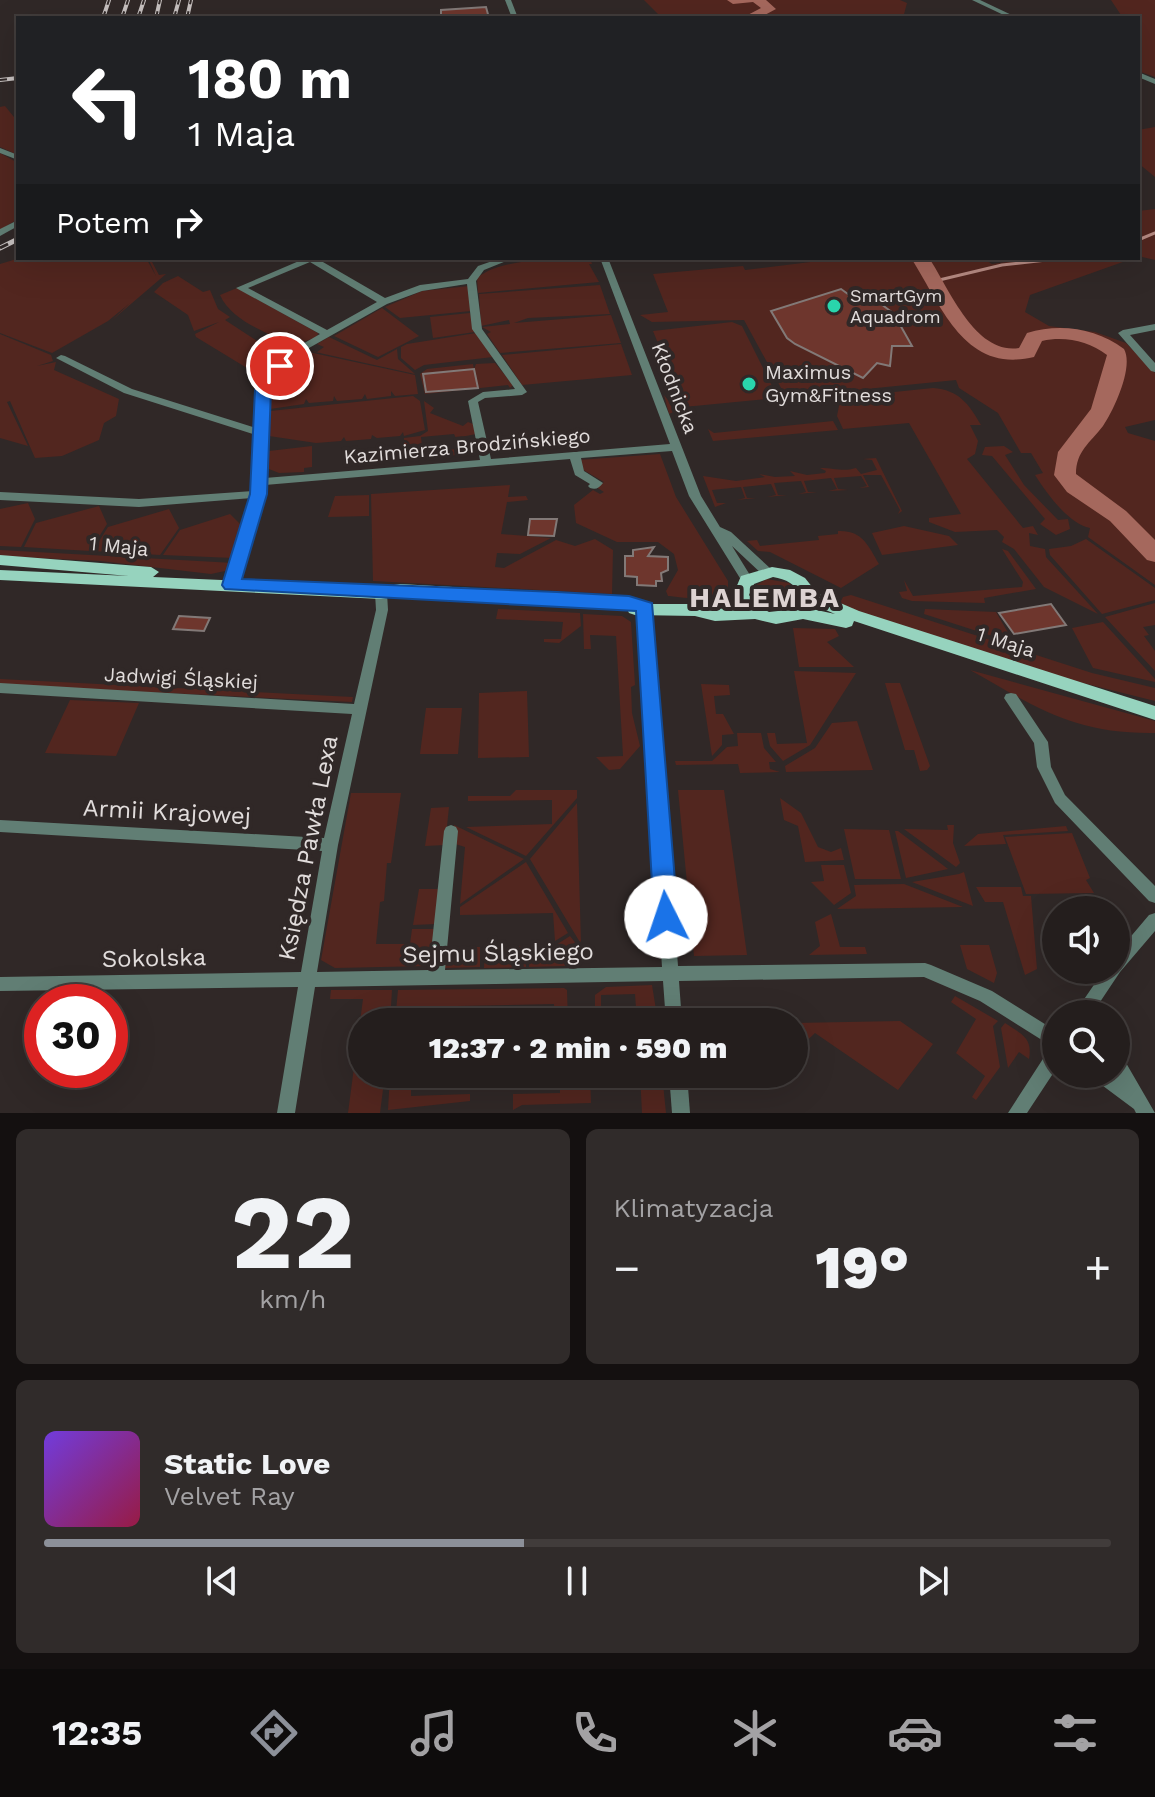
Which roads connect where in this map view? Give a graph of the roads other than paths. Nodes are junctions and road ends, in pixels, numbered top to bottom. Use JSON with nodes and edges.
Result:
{"nodes":[{"id":1,"x":975,"y":0,"type":"edge"},
{"id":2,"x":1011,"y":16,"type":"edge"},
{"id":3,"x":309,"y":260,"type":"edge"},
{"id":4,"x":313,"y":260,"type":"edge"},
{"id":5,"x":504,"y":260,"type":"edge"},
{"id":6,"x":605,"y":260,"type":"edge"},
{"id":7,"x":471,"y":281,"type":"junction"},
{"id":8,"x":384,"y":302,"type":"junction"},
{"id":9,"x":1155,"y":327,"type":"edge"},
{"id":10,"x":327,"y":334,"type":"junction"},
{"id":11,"x":61,"y":358,"type":"dead end"},
{"id":12,"x":1155,"y":369,"type":"edge"},
{"id":13,"x":261,"y":433,"type":"junction"},
{"id":14,"x":676,"y":447,"type":"junction"},
{"id":15,"x":575,"y":455,"type":"junction"},
{"id":16,"x":486,"y":462,"type":"junction"},
{"id":17,"x":594,"y":486,"type":"dead end"},
{"id":18,"x":259,"y":488,"type":"junction"},
{"id":19,"x":0,"y":496,"type":"edge"},
{"id":20,"x":715,"y":529,"type":"junction"},
{"id":21,"x":0,"y":560,"type":"edge"},
{"id":22,"x":767,"y":572,"type":"junction"},
{"id":23,"x":0,"y":575,"type":"edge"},
{"id":24,"x":231,"y":585,"type":"junction"},
{"id":25,"x":744,"y":588,"type":"junction"},
{"id":26,"x":381,"y":593,"type":"junction"},
{"id":27,"x":806,"y":605,"type":"junction"},
{"id":28,"x":645,"y":607,"type":"junction"},
{"id":29,"x":695,"y":610,"type":"junction"},
{"id":30,"x":756,"y":613,"type":"junction"},
{"id":31,"x":1069,"y":685,"type":"junction"},
{"id":32,"x":0,"y":688,"type":"edge"},
{"id":33,"x":1011,"y":698,"type":"dead end"},
{"id":34,"x":1155,"y":704,"type":"edge"},
{"id":35,"x":359,"y":709,"type":"junction"},
{"id":36,"x":1155,"y":713,"type":"edge"},
{"id":37,"x":0,"y":826,"type":"edge"},
{"id":38,"x":451,"y":831,"type":"dead end"},
{"id":39,"x":330,"y":845,"type":"junction"},
{"id":40,"x":1155,"y":896,"type":"edge"},
{"id":41,"x":1155,"y":920,"type":"edge"},
{"id":42,"x":1130,"y":949,"type":"edge"},
{"id":43,"x":670,"y":974,"type":"junction"},
{"id":44,"x":436,"y":978,"type":"junction"},
{"id":45,"x":308,"y":980,"type":"junction"},
{"id":46,"x":0,"y":984,"type":"edge"},
{"id":47,"x":673,"y":1008,"type":"edge"},
{"id":48,"x":1042,"y":1031,"type":"edge"},
{"id":49,"x":1042,"y":1075,"type":"edge"},
{"id":50,"x":1130,"y":1086,"type":"edge"},
{"id":51,"x":679,"y":1088,"type":"edge"},
{"id":52,"x":1118,"y":1088,"type":"edge"},
{"id":53,"x":1144,"y":1109,"type":"edge"},
{"id":54,"x":286,"y":1113,"type":"edge"},
{"id":55,"x":681,"y":1113,"type":"edge"},
{"id":56,"x":1017,"y":1113,"type":"edge"}],
"edges":[{"from":1,"to":2,"type":"street"},
{"from":3,"to":10,"type":"street"},
{"from":4,"to":8,"type":"street"},
{"from":5,"to":7,"type":"street"},
{"from":6,"to":14,"type":"street","name":"Kłodnicka"},
{"from":7,"to":8,"type":"street"},
{"from":7,"to":16,"type":"street"},
{"from":8,"to":10,"type":"street"},
{"from":9,"to":12,"type":"street"},
{"from":10,"to":13,"type":"street"},
{"from":11,"to":13,"type":"street"},
{"from":13,"to":18,"type":"street"},
{"from":14,"to":15,"type":"street","name":"Kazimierza Brodzińskiego"},
{"from":14,"to":20,"type":"street","name":"Kłodnicka"},
{"from":15,"to":16,"type":"street","name":"Kazimierza Brodzińskiego"},
{"from":15,"to":17,"type":"street"},
{"from":16,"to":18,"type":"street","name":"Kazimierza Brodzińskiego"},
{"from":18,"to":19,"type":"street","name":"Kazimierza Brodzińskiego"},
{"from":18,"to":24,"type":"street"},
{"from":20,"to":22,"type":"street","name":"Kłodnicka"},
{"from":20,"to":25,"type":"street","name":"Kłodnicka"},
{"from":21,"to":24,"type":"main road","name":"1 Maja"},
{"from":22,"to":25,"type":"main road"},
{"from":22,"to":27,"type":"main road"},
{"from":23,"to":24,"type":"main road","name":"1 Maja"},
{"from":24,"to":26,"type":"main road","name":"1 Maja"},
{"from":25,"to":29,"type":"main road","name":"1 Maja"},
{"from":25,"to":30,"type":"main road"},
{"from":26,"to":28,"type":"main road","name":"1 Maja"},
{"from":26,"to":35,"type":"street","name":"Księdza Pawła Lexa"},
{"from":27,"to":30,"type":"main road"},
{"from":27,"to":31,"type":"main road","name":"1 Maja"},
{"from":28,"to":29,"type":"main road","name":"1 Maja"},
{"from":28,"to":43,"type":"street"},
{"from":29,"to":30,"type":"main road","name":"1 Maja"},
{"from":31,"to":34,"type":"main road","name":"1 Maja"},
{"from":31,"to":36,"type":"main road","name":"1 Maja"},
{"from":32,"to":35,"type":"street","name":"Jadwigi Śląskiej"},
{"from":33,"to":40,"type":"street"},
{"from":35,"to":39,"type":"street","name":"Księdza Pawła Lexa"},
{"from":37,"to":39,"type":"street","name":"Armii Krajowej"},
{"from":38,"to":44,"type":"street"},
{"from":39,"to":45,"type":"street","name":"Księdza Pawła Lexa"},
{"from":41,"to":42,"type":"street"},
{"from":43,"to":44,"type":"street","name":"Sejmu Śląskiego"},
{"from":43,"to":47,"type":"street"},
{"from":43,"to":48,"type":"street","name":"Sejmu Śląskiego"},
{"from":44,"to":45,"type":"street","name":"Sejmu Śląskiego"},
{"from":45,"to":46,"type":"street","name":"Sokolska"},
{"from":45,"to":54,"type":"street","name":"Księdza Pawła Lexa"},
{"from":49,"to":56,"type":"street"},
{"from":50,"to":53,"type":"street"},
{"from":51,"to":55,"type":"street"},
{"from":52,"to":53,"type":"street"}]}
